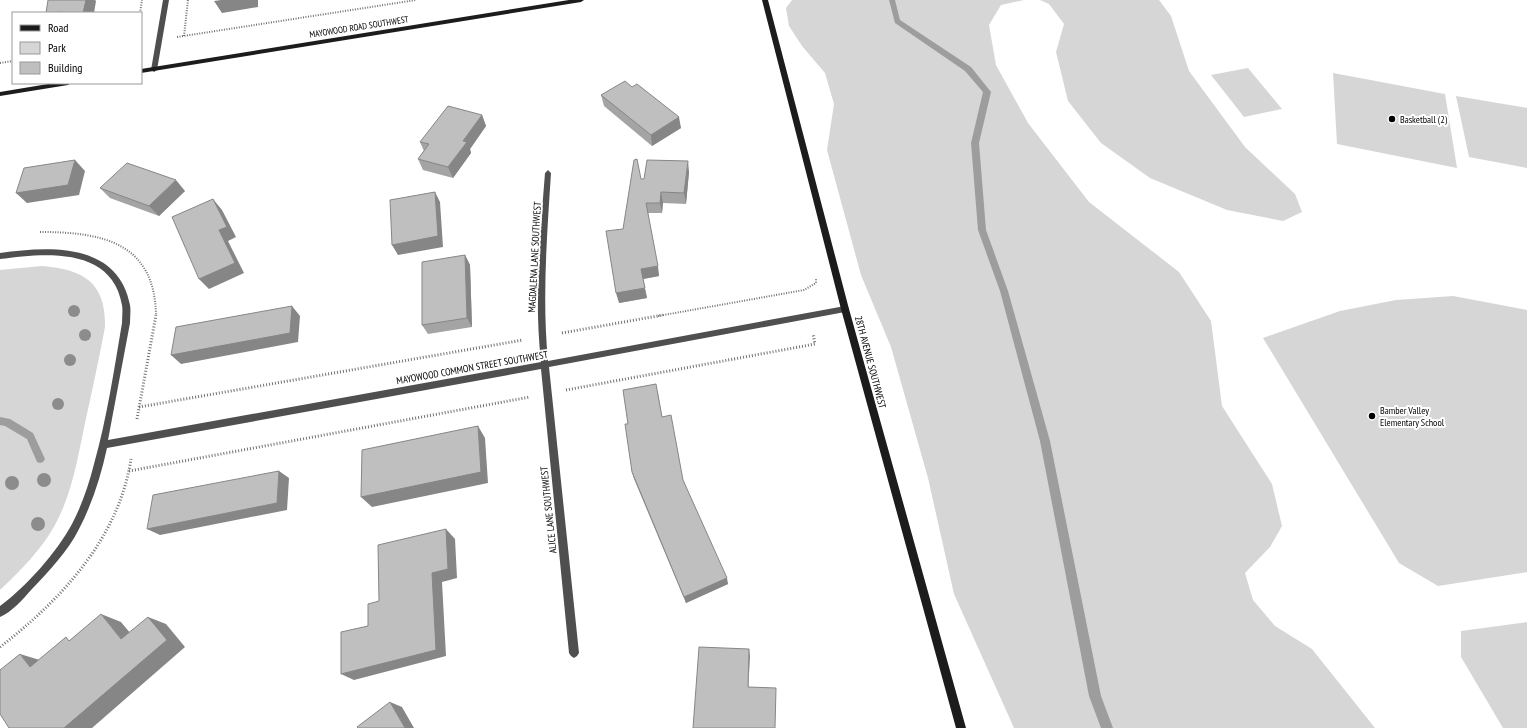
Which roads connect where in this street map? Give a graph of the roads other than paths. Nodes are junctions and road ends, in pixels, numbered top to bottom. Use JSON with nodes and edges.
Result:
{"nodes":[{"id":1,"x":166,"y":0,"type":"edge"},
{"id":2,"x":581,"y":0,"type":"edge"},
{"id":3,"x":765,"y":0,"type":"edge"},
{"id":4,"x":154,"y":70,"type":"junction"},
{"id":5,"x":142,"y":72,"type":"edge"},
{"id":6,"x":62,"y":84,"type":"edge"},
{"id":7,"x":0,"y":94,"type":"edge"},
{"id":8,"x":548,"y":173,"type":"dead end"},
{"id":9,"x":0,"y":256,"type":"edge"},
{"id":10,"x":845,"y":309,"type":"junction"},
{"id":11,"x":544,"y":366,"type":"junction"},
{"id":12,"x":103,"y":445,"type":"junction"},
{"id":13,"x":0,"y":612,"type":"edge"},
{"id":14,"x":574,"y":653,"type":"dead end"},
{"id":15,"x":961,"y":728,"type":"edge"}],
"edges":[{"from":1,"to":4,"type":"street"},
{"from":2,"to":4,"type":"street","name":"MAYOWOOD ROAD SOUTHWEST"},
{"from":3,"to":10,"type":"street","name":"28TH AVENUE SOUTHWEST"},
{"from":4,"to":5,"type":"street","name":"MAYOWOOD ROAD SOUTHWEST"},
{"from":6,"to":7,"type":"street"},
{"from":8,"to":11,"type":"street","name":"MAGDALENA LANE SOUTHWEST"},
{"from":9,"to":12,"type":"street"},
{"from":10,"to":11,"type":"street","name":"MAYOWOOD COMMON STREET SOUTHWEST"},
{"from":10,"to":15,"type":"street","name":"28TH AVENUE SOUTHWEST"},
{"from":11,"to":12,"type":"street","name":"MAYOWOOD COMMON STREET SOUTHWEST"},
{"from":11,"to":14,"type":"street","name":"ALICE LANE SOUTHWEST"},
{"from":12,"to":13,"type":"street"}]}
